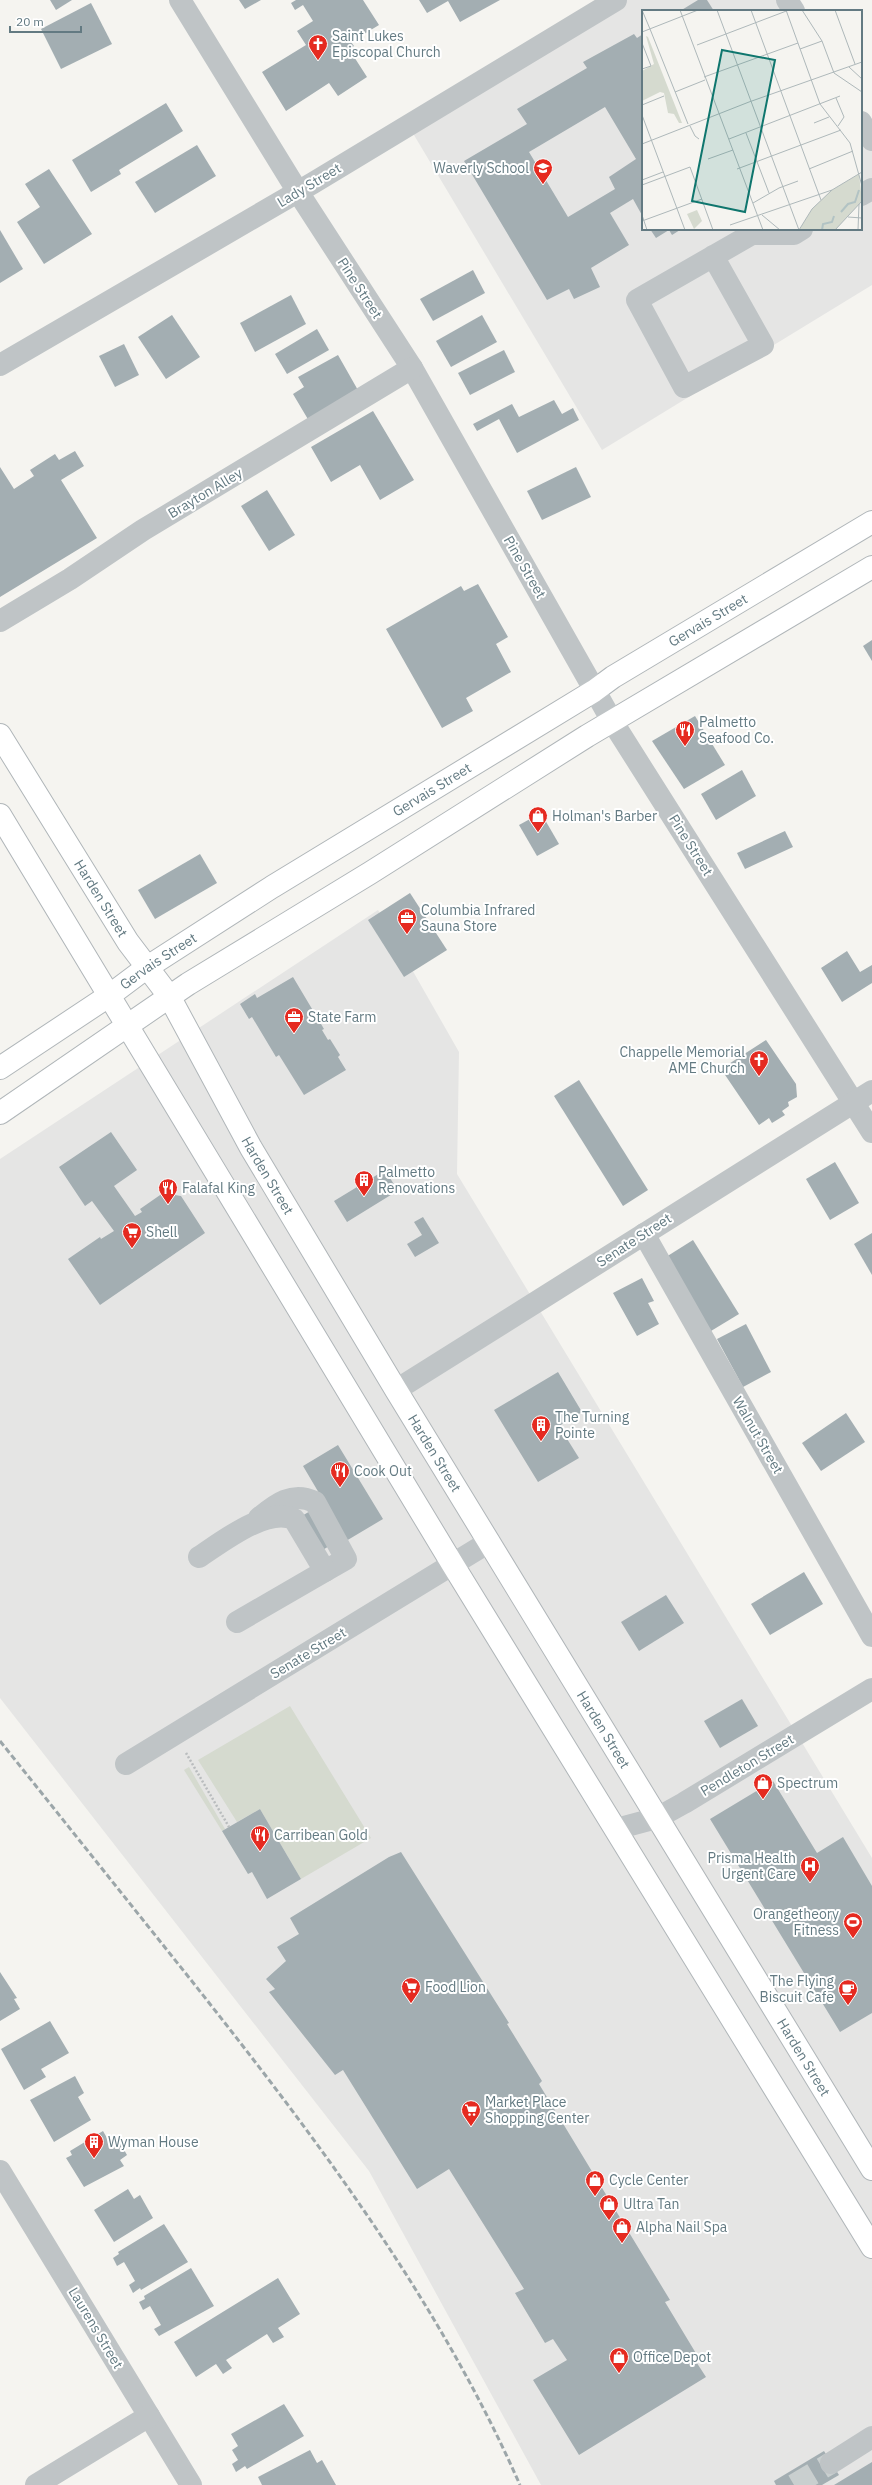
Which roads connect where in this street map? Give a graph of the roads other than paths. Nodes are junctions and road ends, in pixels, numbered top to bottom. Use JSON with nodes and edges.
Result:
{"nodes":[{"id":1,"x":180,"y":0,"type":"edge"},
{"id":2,"x":616,"y":0,"type":"edge"},
{"id":3,"x":862,"y":124,"type":"edge"},
{"id":4,"x":872,"y":140,"type":"edge"},
{"id":5,"x":872,"y":189,"type":"edge"},
{"id":6,"x":298,"y":192,"type":"junction"},
{"id":7,"x":862,"y":194,"type":"edge"},
{"id":8,"x":795,"y":231,"type":"edge"},
{"id":9,"x":713,"y":256,"type":"junction"},
{"id":10,"x":0,"y":365,"type":"edge"},
{"id":11,"x":412,"y":368,"type":"junction"},
{"id":12,"x":872,"y":522,"type":"edge"},
{"id":13,"x":872,"y":567,"type":"edge"},
{"id":14,"x":0,"y":621,"type":"edge"},
{"id":15,"x":594,"y":691,"type":"junction"},
{"id":16,"x":612,"y":721,"type":"junction"},
{"id":17,"x":0,"y":735,"type":"edge"},
{"id":18,"x":0,"y":815,"type":"edge"},
{"id":19,"x":146,"y":968,"type":"junction"},
{"id":20,"x":110,"y":995,"type":"junction"},
{"id":21,"x":169,"y":996,"type":"junction"},
{"id":22,"x":128,"y":1026,"type":"junction"},
{"id":23,"x":0,"y":1068,"type":"edge"},
{"id":24,"x":863,"y":1097,"type":"edge"},
{"id":25,"x":0,"y":1113,"type":"edge"},
{"id":26,"x":872,"y":1132,"type":"edge"},
{"id":27,"x":644,"y":1234,"type":"junction"},
{"id":28,"x":396,"y":1390,"type":"junction"},
{"id":29,"x":490,"y":1542,"type":"junction"},
{"id":30,"x":199,"y":1557,"type":"dead end"},
{"id":31,"x":453,"y":1565,"type":"junction"},
{"id":32,"x":237,"y":1622,"type":"dead end"},
{"id":33,"x":872,"y":1636,"type":"edge"},
{"id":34,"x":872,"y":1689,"type":"edge"},
{"id":35,"x":126,"y":1764,"type":"dead end"},
{"id":36,"x":657,"y":1818,"type":"junction"},
{"id":37,"x":616,"y":1829,"type":"junction"},
{"id":38,"x":872,"y":2169,"type":"edge"},
{"id":39,"x":0,"y":2171,"type":"edge"},
{"id":40,"x":872,"y":2247,"type":"edge"},
{"id":41,"x":149,"y":2416,"type":"junction"},
{"id":42,"x":872,"y":2437,"type":"edge"},
{"id":43,"x":832,"y":2463,"type":"tunnel mouth"},
{"id":44,"x":36,"y":2485,"type":"edge"},
{"id":45,"x":191,"y":2485,"type":"edge"}],
"edges":[{"from":1,"to":6,"type":"street","name":"Pine Street"},
{"from":2,"to":6,"type":"street","name":"Lady Street"},
{"from":3,"to":4,"type":"street"},
{"from":5,"to":7,"type":"street"},
{"from":6,"to":10,"type":"street","name":"Lady Street"},
{"from":6,"to":11,"type":"street","name":"Pine Street"},
{"from":8,"to":9,"type":"street"},
{"from":9,"to":9,"type":"street"},
{"from":11,"to":14,"type":"street","name":"Brayton Alley"},
{"from":11,"to":15,"type":"street","name":"Pine Street"},
{"from":12,"to":15,"type":"main road","name":"Gervais Street"},
{"from":13,"to":16,"type":"main road"},
{"from":15,"to":16,"type":"street","name":"Pine Street"},
{"from":15,"to":19,"type":"main road","name":"Gervais Street"},
{"from":16,"to":21,"type":"main road"},
{"from":16,"to":24,"type":"street","name":"Pine Street"},
{"from":17,"to":19,"type":"main road","name":"Harden Street"},
{"from":18,"to":20,"type":"main road"},
{"from":19,"to":20,"type":"main road","name":"Gervais Street"},
{"from":19,"to":21,"type":"main road","name":"Harden Street"},
{"from":20,"to":22,"type":"main road"},
{"from":20,"to":23,"type":"main road","name":"Gervais Street"},
{"from":21,"to":22,"type":"main road"},
{"from":21,"to":28,"type":"main road","name":"Harden Street"},
{"from":22,"to":25,"type":"main road"},
{"from":22,"to":31,"type":"main road"},
{"from":24,"to":26,"type":"street","name":"Pine Street"},
{"from":24,"to":27,"type":"street","name":"Senate Street"},
{"from":27,"to":28,"type":"street","name":"Senate Street"},
{"from":27,"to":33,"type":"street","name":"Walnut Street"},
{"from":28,"to":29,"type":"main road","name":"Harden Street"},
{"from":29,"to":31,"type":"street","name":"Senate Street"},
{"from":29,"to":36,"type":"main road","name":"Harden Street"},
{"from":30,"to":32,"type":"street"},
{"from":31,"to":35,"type":"street","name":"Senate Street"},
{"from":31,"to":37,"type":"main road"},
{"from":34,"to":36,"type":"street","name":"Pendleton Street"},
{"from":36,"to":37,"type":"street","name":"Pendleton Street"},
{"from":36,"to":38,"type":"main road","name":"Harden Street"},
{"from":37,"to":40,"type":"main road"},
{"from":39,"to":41,"type":"street","name":"Laurens Street"},
{"from":41,"to":44,"type":"street"},
{"from":41,"to":45,"type":"street","name":"Laurens Street"},
{"from":42,"to":43,"type":"street"}]}
